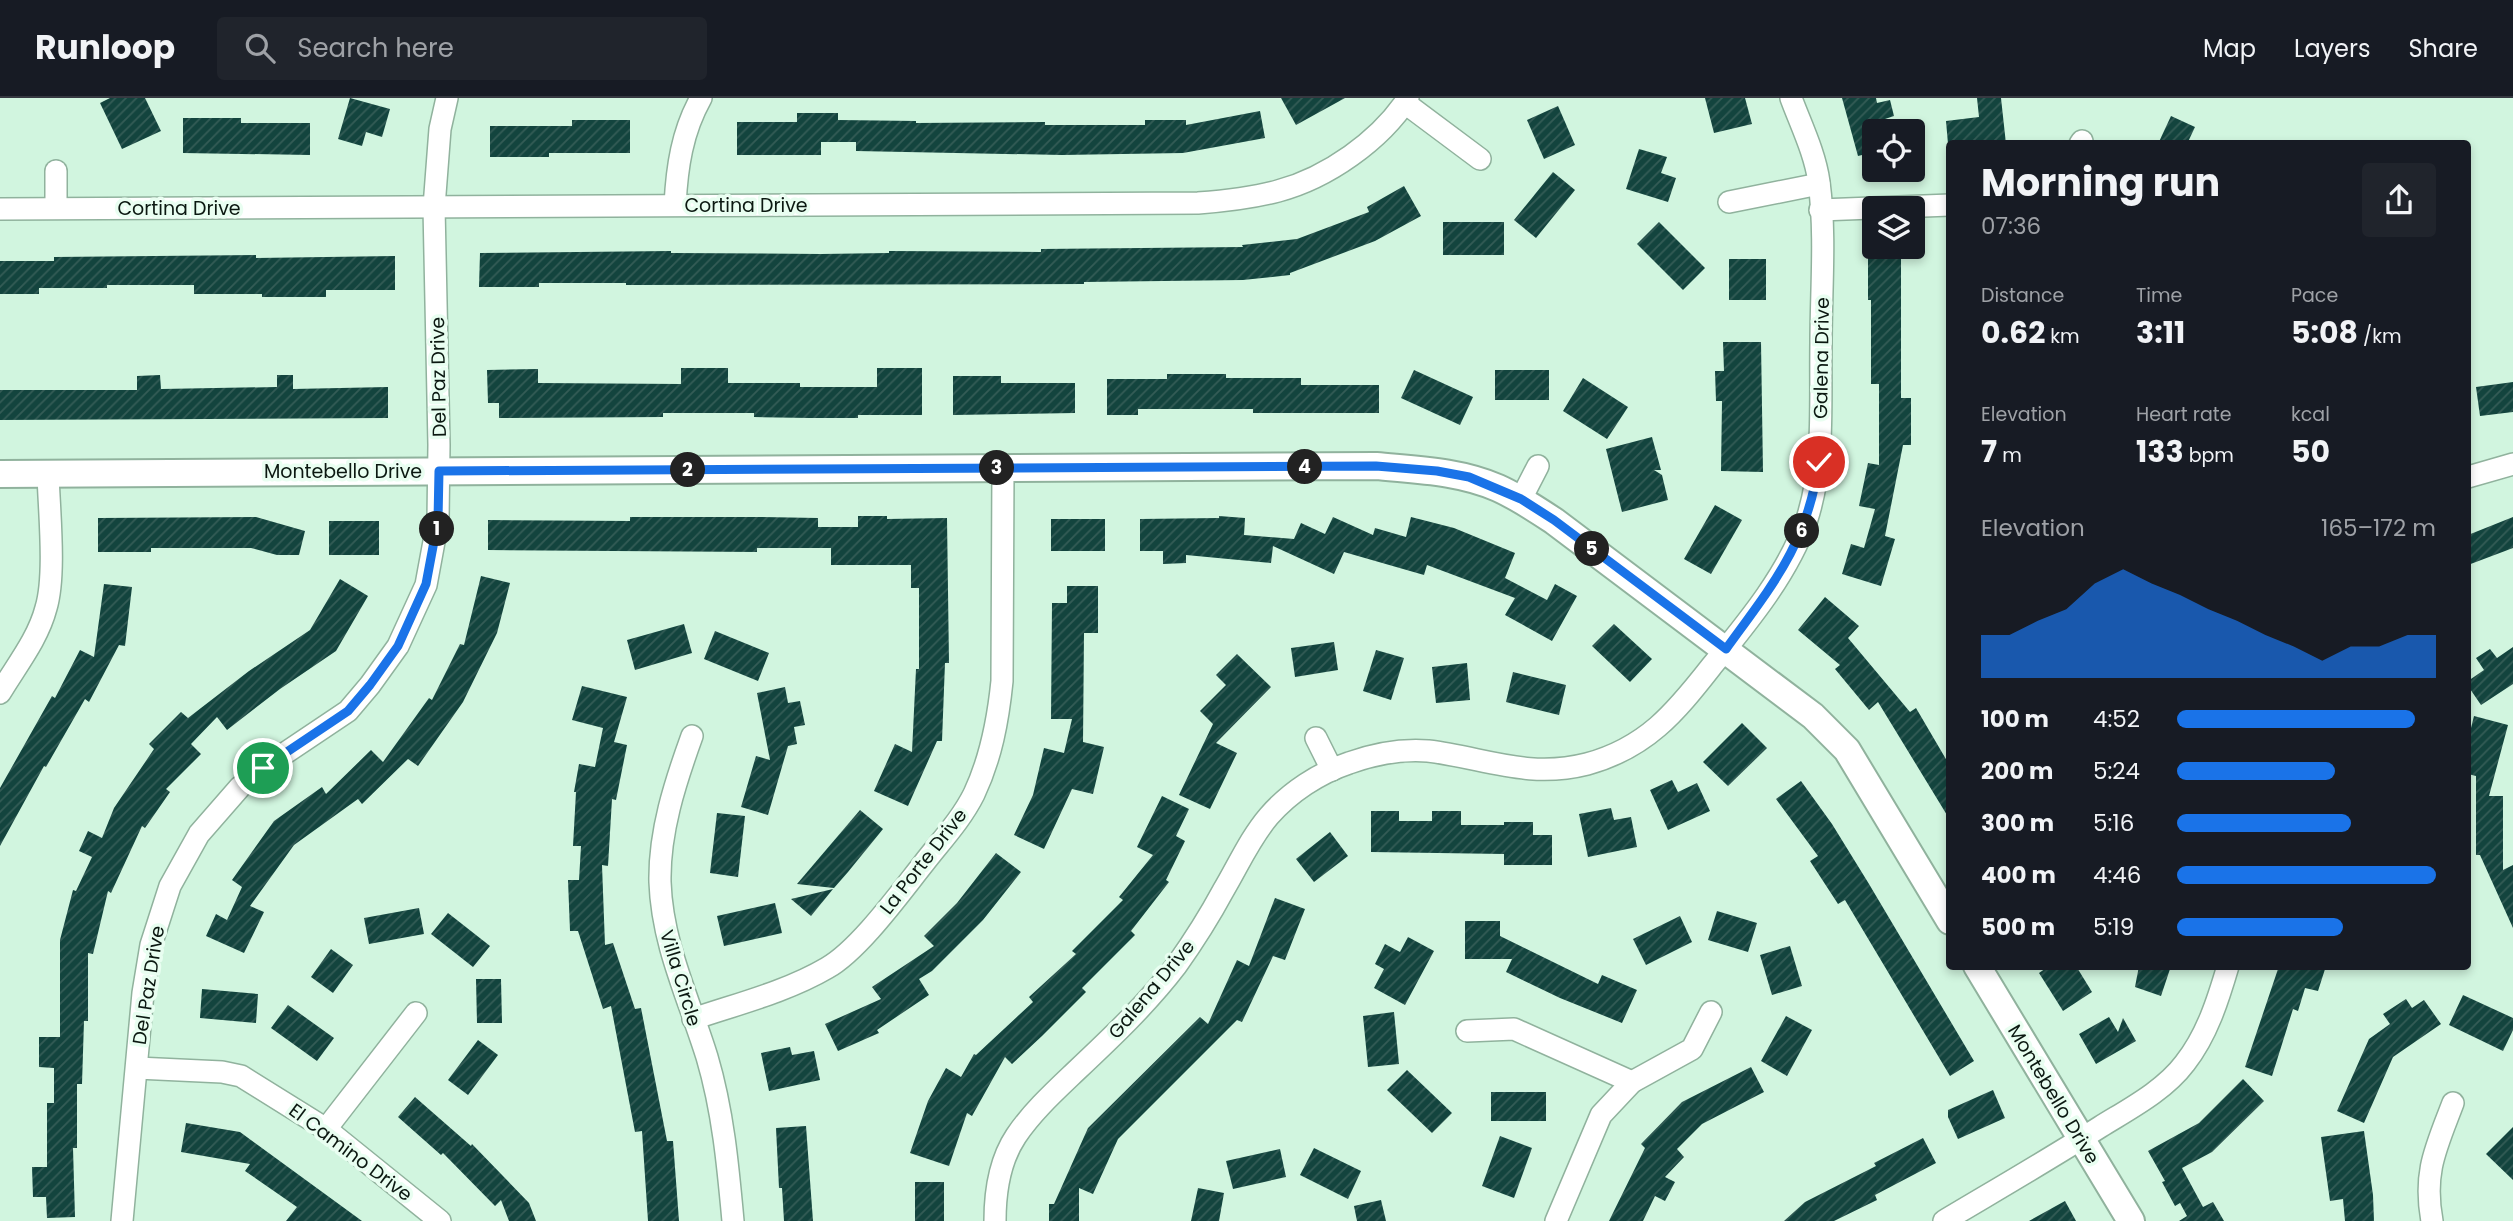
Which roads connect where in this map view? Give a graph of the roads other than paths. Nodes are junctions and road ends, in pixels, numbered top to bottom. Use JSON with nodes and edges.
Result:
{"nodes":[{"id":1,"x":447,"y":98,"type":"edge"},
{"id":2,"x":701,"y":98,"type":"edge"},
{"id":3,"x":1791,"y":98,"type":"edge"},
{"id":4,"x":1406,"y":101,"type":"edge"},
{"id":5,"x":1480,"y":159,"type":"dead end"},
{"id":6,"x":56,"y":171,"type":"dead end"},
{"id":7,"x":1819,"y":184,"type":"junction"},
{"id":8,"x":1729,"y":202,"type":"dead end"},
{"id":9,"x":675,"y":205,"type":"junction"},
{"id":10,"x":1946,"y":205,"type":"edge"},
{"id":11,"x":434,"y":207,"type":"junction"},
{"id":12,"x":56,"y":208,"type":"junction"},
{"id":13,"x":0,"y":209,"type":"edge"},
{"id":14,"x":1820,"y":210,"type":"junction"},
{"id":15,"x":2513,"y":464,"type":"edge"},
{"id":16,"x":1538,"y":466,"type":"dead end"},
{"id":17,"x":1003,"y":468,"type":"junction"},
{"id":18,"x":439,"y":471,"type":"junction"},
{"id":19,"x":0,"y":474,"type":"edge"},
{"id":20,"x":48,"y":474,"type":"junction"},
{"id":21,"x":2471,"y":476,"type":"edge"},
{"id":22,"x":1521,"y":499,"type":"junction"},
{"id":23,"x":1726,"y":649,"type":"junction"},
{"id":24,"x":0,"y":693,"type":"edge"},
{"id":25,"x":692,"y":736,"type":"dead end"},
{"id":26,"x":1316,"y":737,"type":"dead end"},
{"id":27,"x":1332,"y":770,"type":"junction"},
{"id":28,"x":1946,"y":913,"type":"edge"},
{"id":29,"x":1979,"y":970,"type":"edge"},
{"id":30,"x":2227,"y":970,"type":"edge"},
{"id":31,"x":1711,"y":1012,"type":"dead end"},
{"id":32,"x":416,"y":1013,"type":"dead end"},
{"id":33,"x":693,"y":1019,"type":"junction"},
{"id":34,"x":1467,"y":1031,"type":"dead end"},
{"id":35,"x":136,"y":1068,"type":"junction"},
{"id":36,"x":1632,"y":1082,"type":"junction"},
{"id":37,"x":2454,"y":1103,"type":"dead end"},
{"id":38,"x":326,"y":1129,"type":"junction"},
{"id":39,"x":2081,"y":1139,"type":"junction"},
{"id":40,"x":122,"y":1221,"type":"edge"},
{"id":41,"x":440,"y":1221,"type":"edge"},
{"id":42,"x":733,"y":1221,"type":"edge"},
{"id":43,"x":995,"y":1221,"type":"edge"},
{"id":44,"x":1556,"y":1221,"type":"edge"},
{"id":45,"x":1944,"y":1221,"type":"edge"},
{"id":46,"x":2131,"y":1221,"type":"edge"},
{"id":47,"x":2432,"y":1221,"type":"edge"}],
"edges":[{"from":1,"to":11,"type":"street","name":"Del Paz Drive"},
{"from":2,"to":9,"type":"street"},
{"from":3,"to":7,"type":"street","name":"Galena Drive"},
{"from":4,"to":5,"type":"street","name":"Cortina Drive"},
{"from":4,"to":9,"type":"street","name":"Cortina Drive"},
{"from":6,"to":12,"type":"street"},
{"from":7,"to":8,"type":"street"},
{"from":7,"to":14,"type":"street","name":"Galena Drive"},
{"from":9,"to":11,"type":"street","name":"Cortina Drive"},
{"from":10,"to":14,"type":"street"},
{"from":11,"to":12,"type":"street","name":"Cortina Drive"},
{"from":11,"to":18,"type":"street","name":"Del Paz Drive"},
{"from":12,"to":13,"type":"street","name":"Cortina Drive"},
{"from":14,"to":23,"type":"street","name":"Galena Drive"},
{"from":15,"to":21,"type":"street"},
{"from":16,"to":22,"type":"street"},
{"from":17,"to":18,"type":"street","name":"Montebello Drive"},
{"from":17,"to":22,"type":"street","name":"Montebello Drive"},
{"from":17,"to":33,"type":"street","name":"La Porte Drive"},
{"from":18,"to":20,"type":"street","name":"Montebello Drive"},
{"from":18,"to":35,"type":"street","name":"Del Paz Drive"},
{"from":19,"to":20,"type":"street","name":"Montebello Drive"},
{"from":20,"to":24,"type":"street"},
{"from":22,"to":23,"type":"street","name":"Montebello Drive"},
{"from":23,"to":27,"type":"street","name":"Galena Drive"},
{"from":23,"to":28,"type":"street","name":"Montebello Drive"},
{"from":25,"to":33,"type":"street","name":"Villa Circle"},
{"from":26,"to":27,"type":"street"},
{"from":27,"to":43,"type":"street","name":"Galena Drive"},
{"from":29,"to":39,"type":"street","name":"Montebello Drive"},
{"from":30,"to":39,"type":"street"},
{"from":31,"to":36,"type":"street"},
{"from":32,"to":38,"type":"street"},
{"from":33,"to":42,"type":"street","name":"Villa Circle"},
{"from":34,"to":36,"type":"street"},
{"from":35,"to":38,"type":"street","name":"El Camino Drive"},
{"from":35,"to":40,"type":"street","name":"Del Paz Drive"},
{"from":36,"to":44,"type":"street"},
{"from":37,"to":47,"type":"street"},
{"from":38,"to":41,"type":"street","name":"El Camino Drive"},
{"from":39,"to":45,"type":"street"},
{"from":39,"to":46,"type":"street","name":"Montebello Drive"}]}
